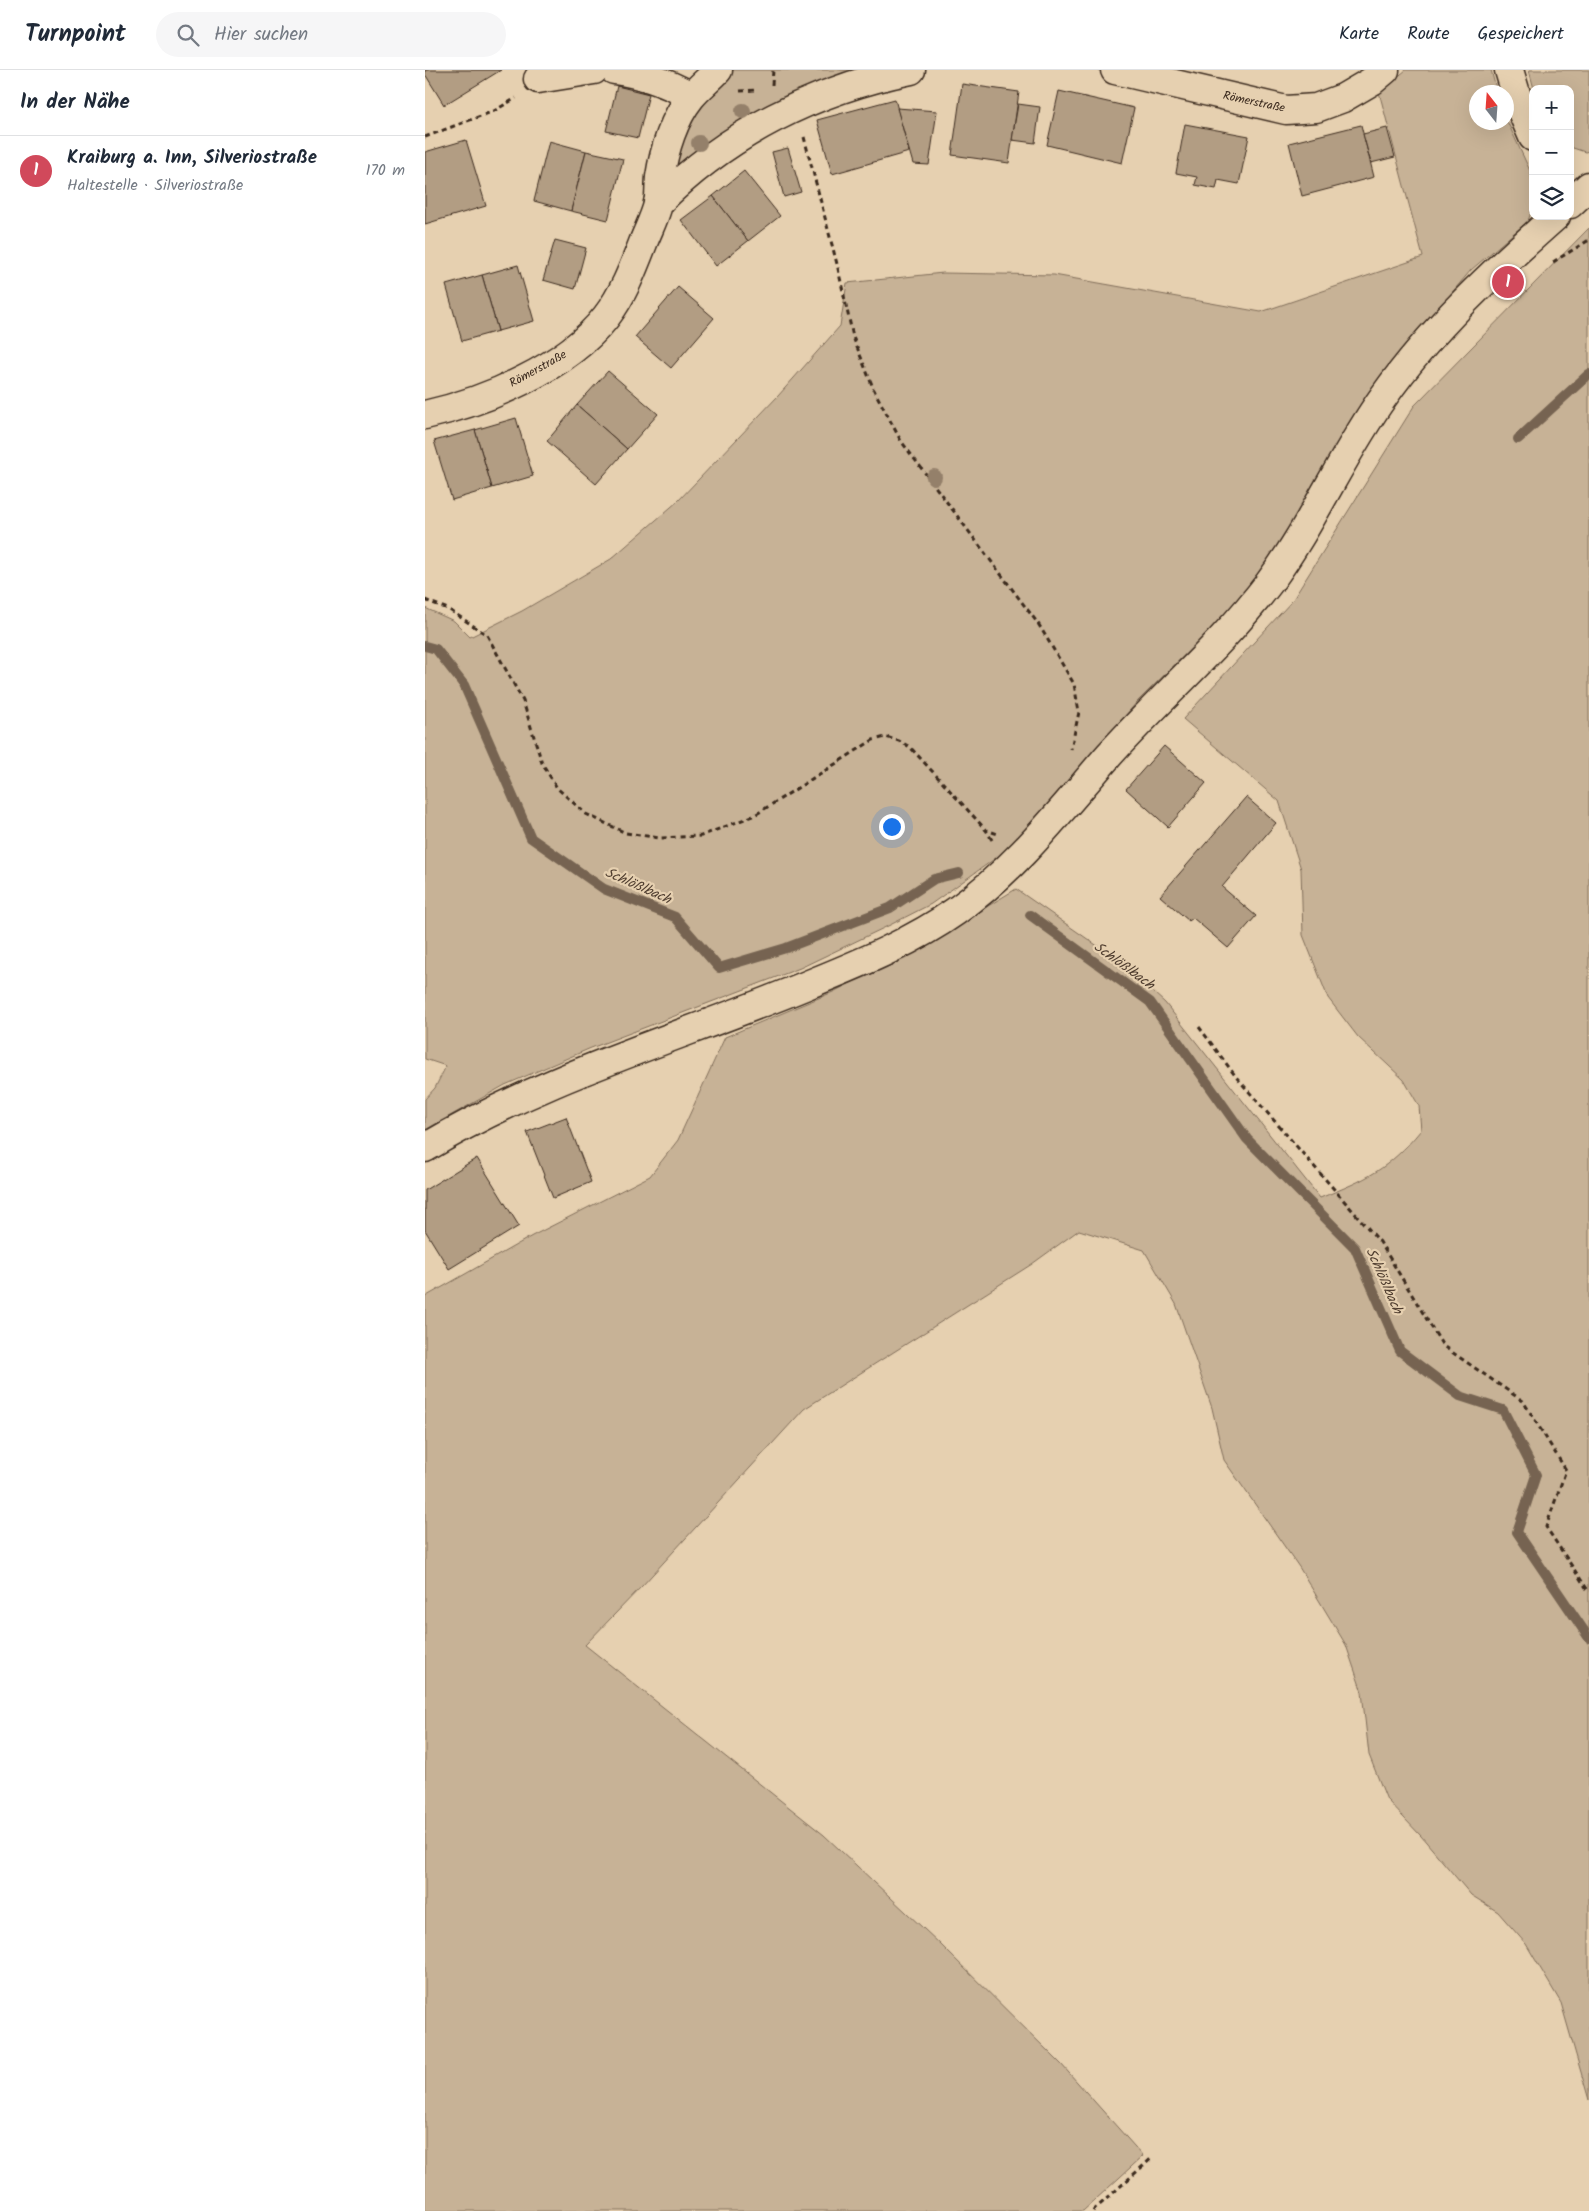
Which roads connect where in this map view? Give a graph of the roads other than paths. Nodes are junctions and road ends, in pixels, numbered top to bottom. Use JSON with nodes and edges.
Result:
{"nodes":[{"id":1,"x":594,"y":70,"type":"edge"},
{"id":2,"x":614,"y":70,"type":"edge"},
{"id":3,"x":719,"y":70,"type":"edge"},
{"id":4,"x":911,"y":70,"type":"edge"},
{"id":5,"x":1115,"y":70,"type":"edge"},
{"id":6,"x":1385,"y":70,"type":"edge"},
{"id":7,"x":1509,"y":70,"type":"edge"},
{"id":8,"x":538,"y":79,"type":"road end"},
{"id":9,"x":691,"y":96,"type":"junction"},
{"id":10,"x":1530,"y":130,"type":"edge"},
{"id":11,"x":658,"y":203,"type":"junction"},
{"id":12,"x":1552,"y":220,"type":"edge"},
{"id":13,"x":425,"y":415,"type":"edge"},
{"id":14,"x":425,"y":1148,"type":"edge"}],
"edges":[{"from":1,"to":8,"type":"street"},
{"from":2,"to":9,"type":"street"},
{"from":3,"to":9,"type":"street","name":"Römerstraße"},
{"from":4,"to":11,"type":"street","name":"Römerstraße"},
{"from":5,"to":6,"type":"street","name":"Römerstraße"},
{"from":7,"to":10,"type":"street"},
{"from":9,"to":11,"type":"street","name":"Römerstraße"},
{"from":11,"to":13,"type":"street","name":"Römerstraße"},
{"from":12,"to":14,"type":"street"}]}
